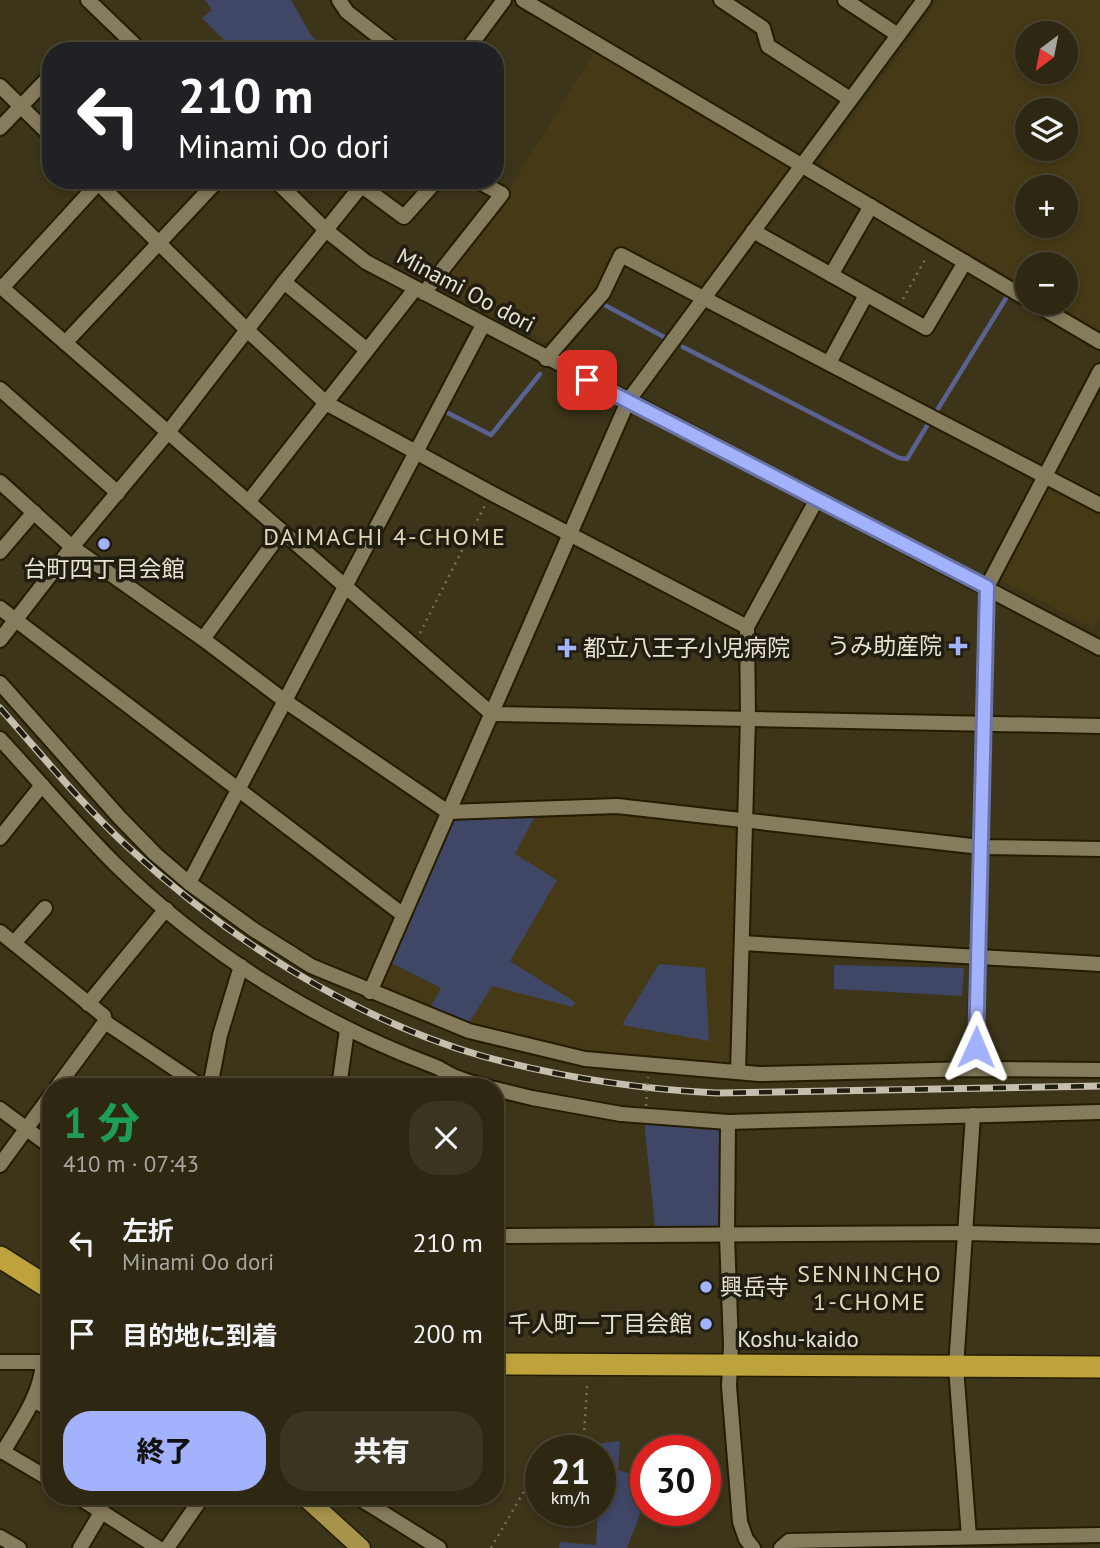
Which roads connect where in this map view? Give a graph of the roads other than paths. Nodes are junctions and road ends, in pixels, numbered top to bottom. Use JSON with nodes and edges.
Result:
{"nodes":[{"id":1,"x":88,"y":0,"type":"edge"},
{"id":2,"x":504,"y":0,"type":"edge"},
{"id":3,"x":523,"y":0,"type":"edge"},
{"id":4,"x":721,"y":0,"type":"edge"},
{"id":5,"x":845,"y":0,"type":"edge"},
{"id":6,"x":924,"y":0,"type":"edge"},
{"id":7,"x":341,"y":1,"type":"edge"},
{"id":8,"x":898,"y":35,"type":"junction"},
{"id":9,"x":132,"y":42,"type":"edge"},
{"id":10,"x":385,"y":42,"type":"edge"},
{"id":11,"x":473,"y":42,"type":"edge"},
{"id":12,"x":42,"y":85,"type":"edge"},
{"id":13,"x":0,"y":86,"type":"edge"},
{"id":14,"x":850,"y":99,"type":"junction"},
{"id":15,"x":21,"y":107,"type":"junction"},
{"id":16,"x":42,"y":127,"type":"edge"},
{"id":17,"x":0,"y":128,"type":"edge"},
{"id":18,"x":802,"y":165,"type":"junction"},
{"id":19,"x":91,"y":189,"type":"edge"},
{"id":20,"x":106,"y":189,"type":"edge"},
{"id":21,"x":209,"y":189,"type":"edge"},
{"id":22,"x":284,"y":189,"type":"edge"},
{"id":23,"x":359,"y":189,"type":"edge"},
{"id":24,"x":371,"y":189,"type":"edge"},
{"id":25,"x":429,"y":189,"type":"edge"},
{"id":26,"x":493,"y":189,"type":"edge"},
{"id":27,"x":871,"y":206,"type":"junction"},
{"id":28,"x":327,"y":231,"type":"junction"},
{"id":29,"x":753,"y":231,"type":"junction"},
{"id":30,"x":158,"y":242,"type":"junction"},
{"id":31,"x":965,"y":262,"type":"junction"},
{"id":32,"x":831,"y":275,"type":"junction"},
{"id":33,"x":284,"y":282,"type":"junction"},
{"id":34,"x":1,"y":287,"type":"edge"},
{"id":35,"x":420,"y":291,"type":"junction"},
{"id":36,"x":1015,"y":292,"type":"edge"},
{"id":37,"x":866,"y":295,"type":"junction"},
{"id":38,"x":704,"y":297,"type":"junction"},
{"id":39,"x":1054,"y":315,"type":"edge"},
{"id":40,"x":483,"y":325,"type":"junction"},
{"id":41,"x":247,"y":330,"type":"junction"},
{"id":42,"x":1100,"y":342,"type":"edge"},
{"id":43,"x":65,"y":343,"type":"junction"},
{"id":44,"x":367,"y":350,"type":"junction"},
{"id":45,"x":547,"y":359,"type":"junction"},
{"id":46,"x":829,"y":363,"type":"junction"},
{"id":47,"x":1100,"y":370,"type":"edge"},
{"id":48,"x":0,"y":389,"type":"edge"},
{"id":49,"x":628,"y":401,"type":"junction"},
{"id":50,"x":326,"y":403,"type":"junction"},
{"id":51,"x":169,"y":431,"type":"junction"},
{"id":52,"x":415,"y":452,"type":"junction"},
{"id":53,"x":1044,"y":476,"type":"junction"},
{"id":54,"x":0,"y":482,"type":"edge"},
{"id":55,"x":118,"y":493,"type":"junction"},
{"id":56,"x":817,"y":499,"type":"junction"},
{"id":57,"x":249,"y":501,"type":"junction"},
{"id":58,"x":1100,"y":505,"type":"edge"},
{"id":59,"x":34,"y":512,"type":"junction"},
{"id":60,"x":282,"y":531,"type":"junction"},
{"id":61,"x":569,"y":535,"type":"junction"},
{"id":62,"x":72,"y":547,"type":"junction"},
{"id":63,"x":0,"y":552,"type":"edge"},
{"id":64,"x":345,"y":586,"type":"junction"},
{"id":65,"x":987,"y":587,"type":"junction"},
{"id":66,"x":0,"y":608,"type":"edge"},
{"id":67,"x":14,"y":620,"type":"junction"},
{"id":68,"x":747,"y":627,"type":"junction"},
{"id":69,"x":203,"y":639,"type":"junction"},
{"id":70,"x":0,"y":640,"type":"edge"},
{"id":71,"x":1100,"y":648,"type":"edge"},
{"id":72,"x":0,"y":683,"type":"edge"},
{"id":73,"x":285,"y":701,"type":"junction"},
{"id":74,"x":492,"y":714,"type":"junction"},
{"id":75,"x":748,"y":718,"type":"junction"},
{"id":76,"x":984,"y":725,"type":"junction"},
{"id":77,"x":1100,"y":726,"type":"edge"},
{"id":78,"x":0,"y":739,"type":"edge"},
{"id":79,"x":42,"y":785,"type":"junction"},
{"id":80,"x":238,"y":790,"type":"junction"},
{"id":81,"x":448,"y":812,"type":"junction"},
{"id":82,"x":744,"y":820,"type":"junction"},
{"id":83,"x":0,"y":838,"type":"edge"},
{"id":84,"x":981,"y":847,"type":"junction"},
{"id":85,"x":1100,"y":849,"type":"edge"},
{"id":86,"x":189,"y":883,"type":"junction"},
{"id":87,"x":44,"y":908,"type":"dead end"},
{"id":88,"x":166,"y":909,"type":"junction"},
{"id":89,"x":402,"y":914,"type":"junction"},
{"id":90,"x":0,"y":932,"type":"edge"},
{"id":91,"x":13,"y":943,"type":"junction"},
{"id":92,"x":743,"y":943,"type":"junction"},
{"id":93,"x":978,"y":957,"type":"junction"},
{"id":94,"x":1100,"y":964,"type":"edge"},
{"id":95,"x":241,"y":967,"type":"junction"},
{"id":96,"x":370,"y":992,"type":"junction"},
{"id":97,"x":88,"y":1004,"type":"junction"},
{"id":98,"x":105,"y":1022,"type":"junction"},
{"id":99,"x":347,"y":1030,"type":"junction"},
{"id":100,"x":440,"y":1068,"type":"junction"},
{"id":101,"x":975,"y":1069,"type":"junction"},
{"id":102,"x":1100,"y":1070,"type":"edge"},
{"id":103,"x":738,"y":1072,"type":"junction"},
{"id":104,"x":64,"y":1078,"type":"edge"},
{"id":105,"x":189,"y":1078,"type":"edge"},
{"id":106,"x":212,"y":1078,"type":"edge"},
{"id":107,"x":340,"y":1078,"type":"edge"},
{"id":108,"x":440,"y":1078,"type":"edge"},
{"id":109,"x":457,"y":1078,"type":"edge"},
{"id":110,"x":504,"y":1090,"type":"edge"},
{"id":111,"x":42,"y":1107,"type":"edge"},
{"id":112,"x":0,"y":1110,"type":"edge"},
{"id":113,"x":1100,"y":1112,"type":"edge"},
{"id":114,"x":973,"y":1115,"type":"junction"},
{"id":115,"x":728,"y":1122,"type":"junction"},
{"id":116,"x":25,"y":1130,"type":"junction"},
{"id":117,"x":42,"y":1141,"type":"edge"},
{"id":118,"x":0,"y":1165,"type":"edge"},
{"id":119,"x":965,"y":1233,"type":"junction"},
{"id":120,"x":504,"y":1236,"type":"edge"},
{"id":121,"x":727,"y":1236,"type":"junction"},
{"id":122,"x":1100,"y":1236,"type":"edge"},
{"id":123,"x":0,"y":1256,"type":"edge"},
{"id":124,"x":42,"y":1283,"type":"edge"},
{"id":125,"x":0,"y":1362,"type":"edge"},
{"id":126,"x":42,"y":1362,"type":"edge"},
{"id":127,"x":504,"y":1364,"type":"edge"},
{"id":128,"x":730,"y":1364,"type":"junction"},
{"id":129,"x":956,"y":1367,"type":"junction"},
{"id":130,"x":1100,"y":1367,"type":"edge"},
{"id":131,"x":42,"y":1379,"type":"edge"},
{"id":132,"x":33,"y":1400,"type":"junction"},
{"id":133,"x":42,"y":1405,"type":"edge"},
{"id":134,"x":1,"y":1451,"type":"edge"},
{"id":135,"x":42,"y":1475,"type":"edge"},
{"id":136,"x":92,"y":1505,"type":"edge"},
{"id":137,"x":197,"y":1505,"type":"edge"},
{"id":138,"x":314,"y":1505,"type":"edge"},
{"id":139,"x":370,"y":1505,"type":"edge"},
{"id":140,"x":102,"y":1511,"type":"junction"},
{"id":141,"x":1100,"y":1535,"type":"edge"},
{"id":142,"x":0,"y":1537,"type":"edge"},
{"id":143,"x":964,"y":1541,"type":"edge"},
{"id":144,"x":19,"y":1548,"type":"edge"},
{"id":145,"x":80,"y":1548,"type":"edge"},
{"id":146,"x":158,"y":1548,"type":"edge"},
{"id":147,"x":167,"y":1548,"type":"edge"},
{"id":148,"x":361,"y":1548,"type":"edge"},
{"id":149,"x":439,"y":1548,"type":"edge"},
{"id":150,"x":753,"y":1548,"type":"edge"},
{"id":151,"x":781,"y":1548,"type":"edge"}],
"edges":[{"from":1,"to":9,"type":"street"},
{"from":2,"to":11,"type":"street"},
{"from":3,"to":18,"type":"street"},
{"from":4,"to":14,"type":"street"},
{"from":5,"to":8,"type":"street"},
{"from":6,"to":8,"type":"street"},
{"from":7,"to":10,"type":"street"},
{"from":8,"to":14,"type":"street"},
{"from":12,"to":15,"type":"street"},
{"from":13,"to":15,"type":"street"},
{"from":14,"to":18,"type":"street"},
{"from":15,"to":16,"type":"street"},
{"from":15,"to":17,"type":"street"},
{"from":18,"to":27,"type":"street"},
{"from":18,"to":29,"type":"street"},
{"from":19,"to":34,"type":"street"},
{"from":20,"to":30,"type":"street"},
{"from":21,"to":30,"type":"street"},
{"from":22,"to":28,"type":"street","name":"Minami Oo dori"},
{"from":23,"to":28,"type":"street"},
{"from":24,"to":25,"type":"street"},
{"from":26,"to":35,"type":"street"},
{"from":27,"to":31,"type":"street"},
{"from":27,"to":32,"type":"street"},
{"from":28,"to":33,"type":"street"},
{"from":28,"to":35,"type":"street","name":"Minami Oo dori"},
{"from":29,"to":32,"type":"street"},
{"from":29,"to":38,"type":"street"},
{"from":30,"to":41,"type":"street"},
{"from":30,"to":43,"type":"street"},
{"from":31,"to":36,"type":"street"},
{"from":31,"to":37,"type":"street"},
{"from":32,"to":37,"type":"street"},
{"from":33,"to":41,"type":"street"},
{"from":33,"to":44,"type":"street"},
{"from":34,"to":43,"type":"street"},
{"from":35,"to":40,"type":"street","name":"Minami Oo dori"},
{"from":35,"to":44,"type":"street"},
{"from":37,"to":46,"type":"street"},
{"from":38,"to":45,"type":"street"},
{"from":38,"to":46,"type":"street"},
{"from":38,"to":49,"type":"street"},
{"from":39,"to":42,"type":"street"},
{"from":40,"to":45,"type":"street","name":"Minami Oo dori"},
{"from":40,"to":52,"type":"street"},
{"from":41,"to":50,"type":"street"},
{"from":41,"to":51,"type":"street"},
{"from":43,"to":51,"type":"street"},
{"from":44,"to":50,"type":"street"},
{"from":45,"to":49,"type":"street","name":"Minami Oo dori"},
{"from":46,"to":53,"type":"street"},
{"from":47,"to":53,"type":"street"},
{"from":48,"to":55,"type":"street"},
{"from":49,"to":56,"type":"street","name":"Minami Oo dori"},
{"from":49,"to":61,"type":"street"},
{"from":50,"to":52,"type":"street"},
{"from":50,"to":57,"type":"street"},
{"from":51,"to":55,"type":"street"},
{"from":51,"to":57,"type":"street"},
{"from":52,"to":61,"type":"street"},
{"from":52,"to":64,"type":"street"},
{"from":53,"to":58,"type":"street"},
{"from":53,"to":65,"type":"street"},
{"from":54,"to":59,"type":"street"},
{"from":55,"to":62,"type":"street"},
{"from":56,"to":65,"type":"street","name":"Minami Oo dori"},
{"from":56,"to":68,"type":"street"},
{"from":57,"to":60,"type":"street"},
{"from":59,"to":62,"type":"street"},
{"from":59,"to":63,"type":"street"},
{"from":60,"to":64,"type":"street"},
{"from":60,"to":69,"type":"street"},
{"from":61,"to":68,"type":"street"},
{"from":61,"to":74,"type":"street"},
{"from":62,"to":67,"type":"street"},
{"from":62,"to":69,"type":"street"},
{"from":64,"to":73,"type":"street"},
{"from":64,"to":74,"type":"street"},
{"from":65,"to":71,"type":"street","name":"Minami Oo dori"},
{"from":65,"to":76,"type":"street"},
{"from":66,"to":67,"type":"street"},
{"from":67,"to":70,"type":"street"},
{"from":67,"to":80,"type":"street"},
{"from":68,"to":75,"type":"street"},
{"from":69,"to":73,"type":"street"},
{"from":72,"to":86,"type":"street"},
{"from":73,"to":80,"type":"street"},
{"from":73,"to":81,"type":"street"},
{"from":74,"to":75,"type":"street"},
{"from":74,"to":81,"type":"street"},
{"from":75,"to":76,"type":"street"},
{"from":75,"to":82,"type":"street"},
{"from":76,"to":77,"type":"street"},
{"from":76,"to":84,"type":"street"},
{"from":78,"to":79,"type":"street"},
{"from":79,"to":83,"type":"street"},
{"from":79,"to":88,"type":"street"},
{"from":80,"to":86,"type":"street"},
{"from":80,"to":89,"type":"street"},
{"from":81,"to":82,"type":"street"},
{"from":81,"to":89,"type":"street"},
{"from":82,"to":84,"type":"street"},
{"from":82,"to":92,"type":"street"},
{"from":84,"to":85,"type":"street"},
{"from":84,"to":93,"type":"street"},
{"from":86,"to":96,"type":"street"},
{"from":87,"to":91,"type":"street"},
{"from":88,"to":95,"type":"street"},
{"from":88,"to":97,"type":"street"},
{"from":89,"to":96,"type":"street"},
{"from":90,"to":91,"type":"street"},
{"from":91,"to":97,"type":"street"},
{"from":92,"to":93,"type":"street"},
{"from":92,"to":103,"type":"street"},
{"from":93,"to":94,"type":"street"},
{"from":93,"to":101,"type":"street"},
{"from":95,"to":99,"type":"street"},
{"from":95,"to":106,"type":"street"},
{"from":96,"to":103,"type":"street"},
{"from":97,"to":98,"type":"street"},
{"from":98,"to":104,"type":"street"},
{"from":98,"to":105,"type":"street"},
{"from":99,"to":100,"type":"street"},
{"from":99,"to":107,"type":"street"},
{"from":100,"to":108,"type":"street"},
{"from":100,"to":109,"type":"street"},
{"from":101,"to":102,"type":"street"},
{"from":101,"to":103,"type":"street"},
{"from":110,"to":115,"type":"street"},
{"from":111,"to":116,"type":"street"},
{"from":112,"to":116,"type":"street"},
{"from":113,"to":114,"type":"street"},
{"from":114,"to":115,"type":"street"},
{"from":114,"to":119,"type":"street"},
{"from":115,"to":121,"type":"street"},
{"from":116,"to":117,"type":"street"},
{"from":116,"to":118,"type":"street"},
{"from":119,"to":121,"type":"street"},
{"from":119,"to":122,"type":"street"},
{"from":119,"to":129,"type":"street"},
{"from":120,"to":121,"type":"street"},
{"from":121,"to":128,"type":"street"},
{"from":123,"to":124,"type":"highway"},
{"from":125,"to":126,"type":"street"},
{"from":127,"to":128,"type":"highway","name":"Koshu-kaido"},
{"from":128,"to":129,"type":"highway","name":"Koshu-kaido"},
{"from":128,"to":150,"type":"street"},
{"from":129,"to":130,"type":"highway","name":"Koshu-kaido"},
{"from":129,"to":143,"type":"street"},
{"from":131,"to":132,"type":"street"},
{"from":132,"to":133,"type":"street"},
{"from":132,"to":134,"type":"street"},
{"from":134,"to":135,"type":"street"},
{"from":136,"to":140,"type":"street"},
{"from":137,"to":147,"type":"street"},
{"from":138,"to":148,"type":"main road"},
{"from":139,"to":149,"type":"street"},
{"from":140,"to":145,"type":"street"},
{"from":140,"to":146,"type":"street"},
{"from":141,"to":143,"type":"street"},
{"from":142,"to":144,"type":"street"},
{"from":143,"to":151,"type":"street"}]}
